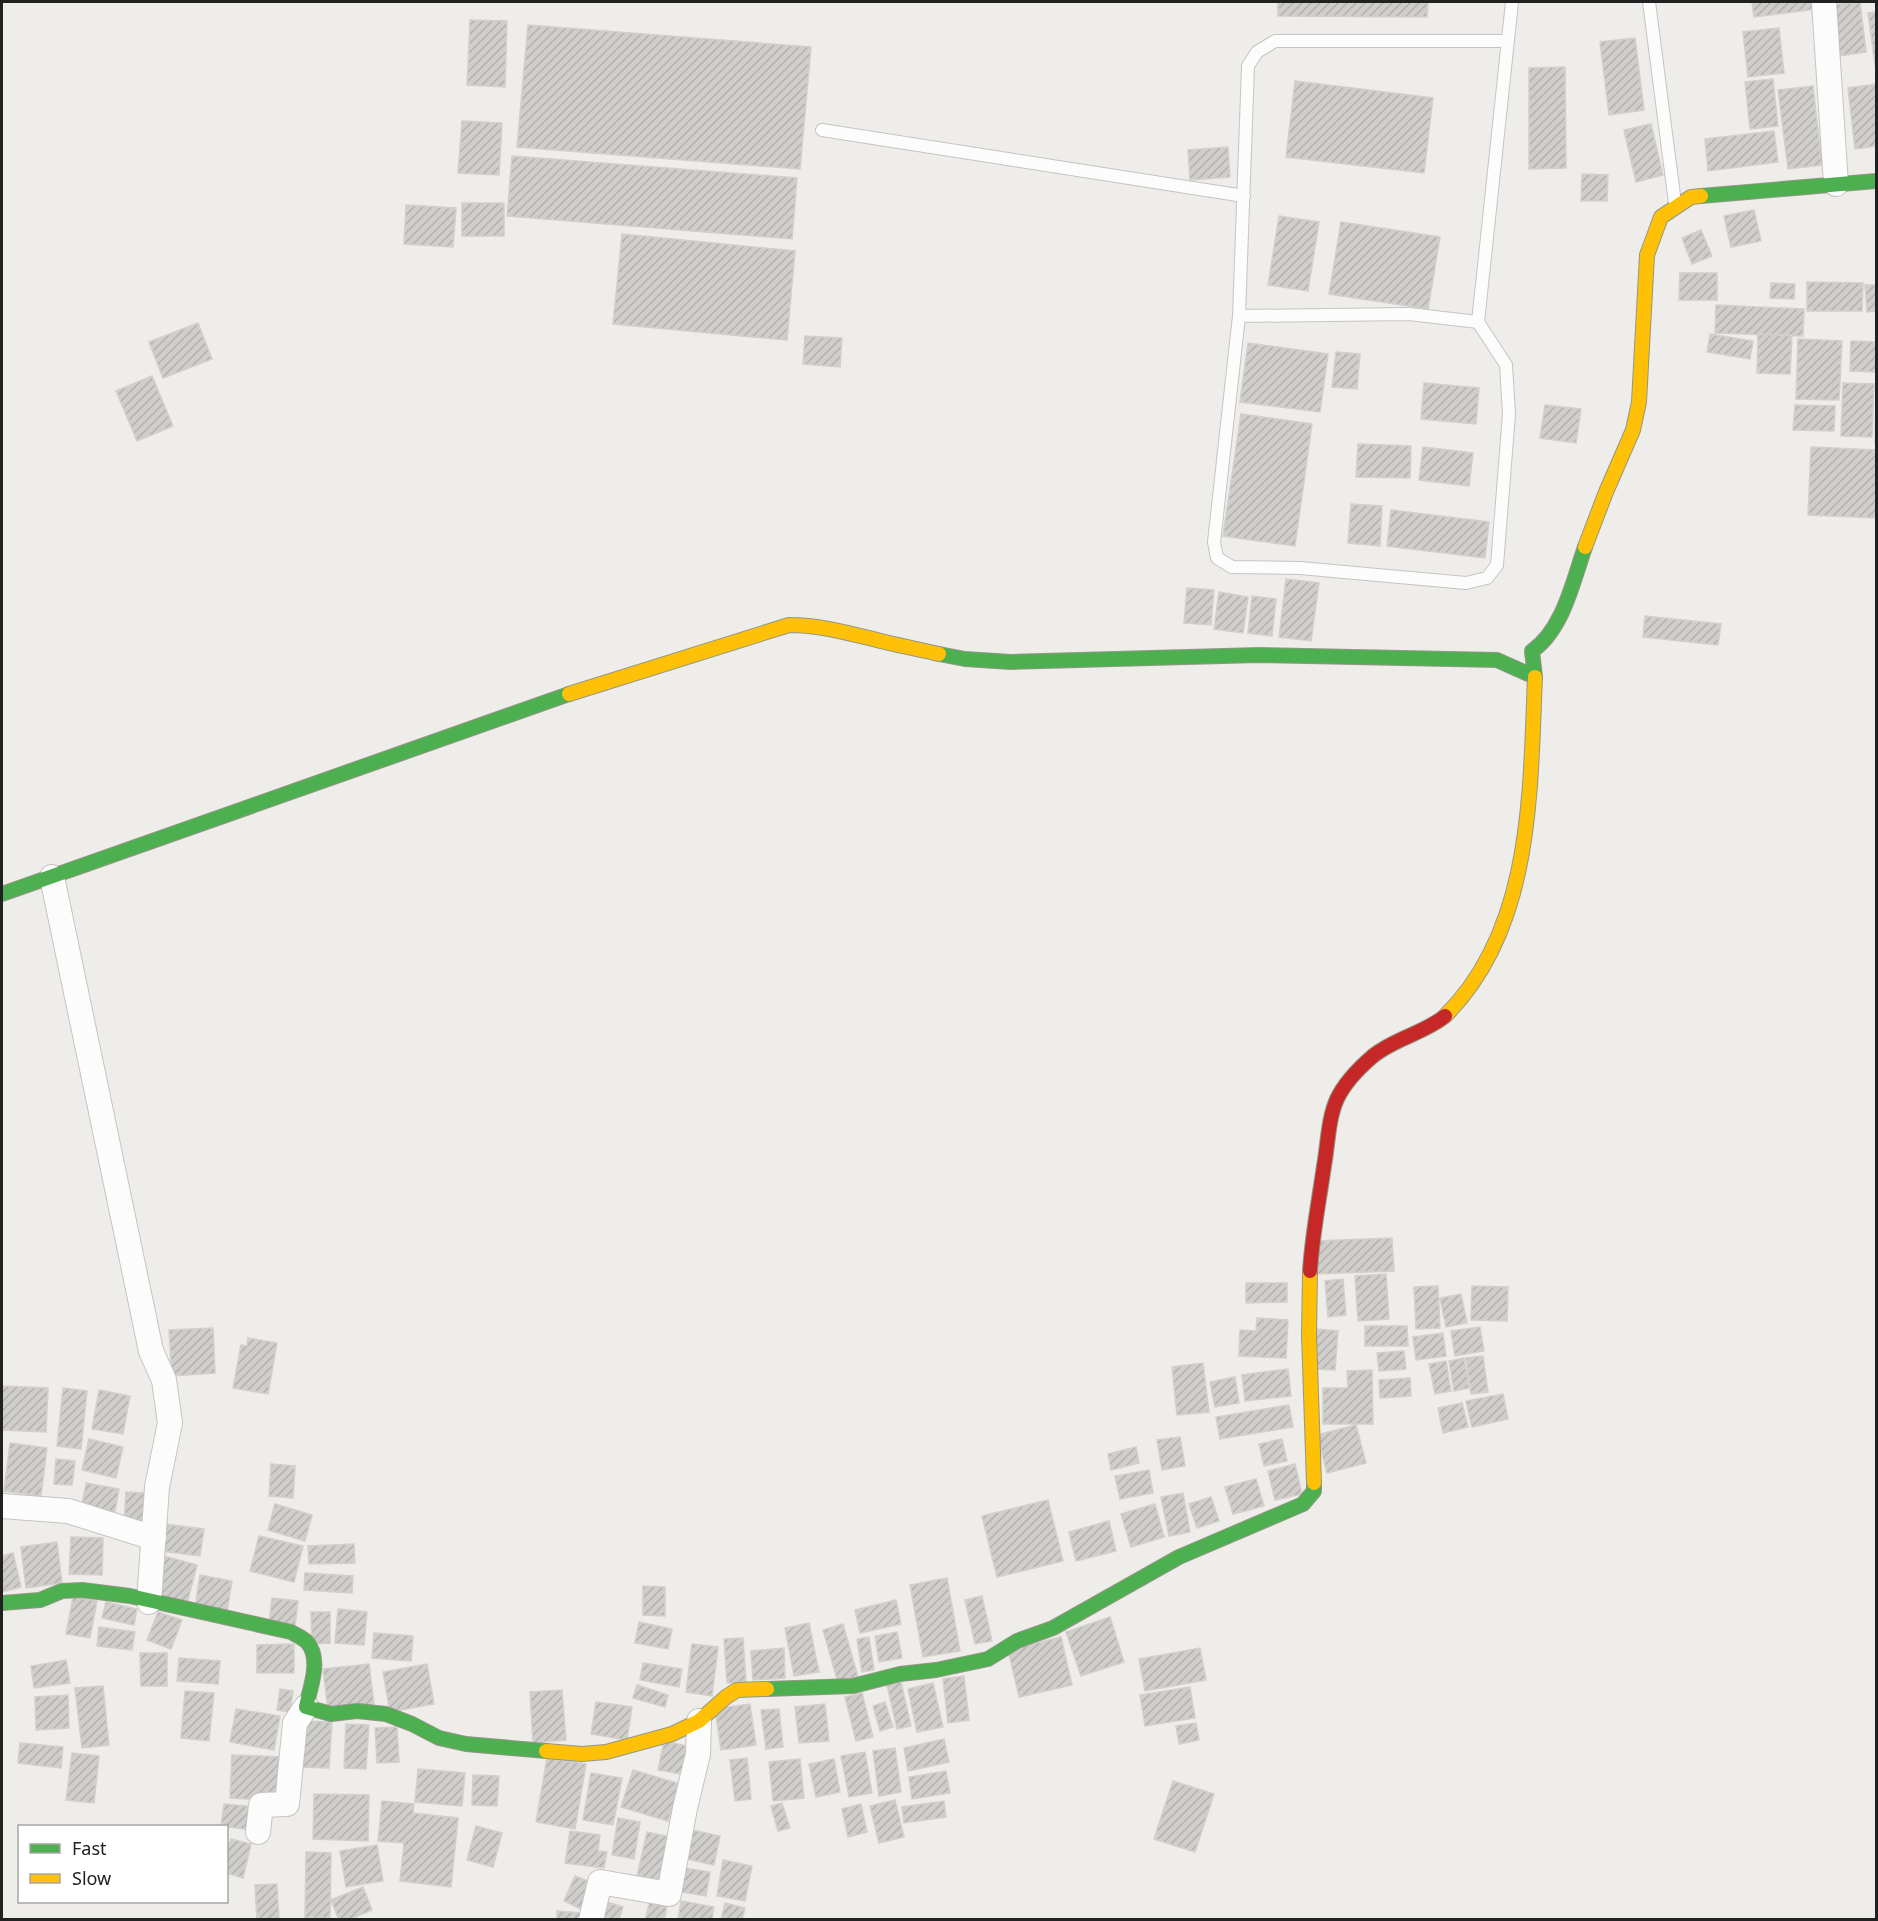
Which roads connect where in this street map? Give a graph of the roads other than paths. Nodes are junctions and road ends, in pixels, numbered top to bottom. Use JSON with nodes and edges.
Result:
{"nodes":[{"id":1,"x":1512,"y":2,"type":"edge"},
{"id":2,"x":1649,"y":2,"type":"edge"},
{"id":3,"x":1824,"y":2,"type":"edge"},
{"id":4,"x":1508,"y":41,"type":"junction"},
{"id":5,"x":822,"y":130,"type":"dead end"},
{"id":6,"x":1876,"y":182,"type":"edge"},
{"id":7,"x":1836,"y":184,"type":"junction"},
{"id":8,"x":1244,"y":196,"type":"junction"},
{"id":9,"x":1675,"y":206,"type":"junction"},
{"id":10,"x":1239,"y":316,"type":"junction"},
{"id":11,"x":1478,"y":322,"type":"junction"},
{"id":12,"x":1535,"y":677,"type":"junction"},
{"id":13,"x":52,"y":877,"type":"junction"},
{"id":14,"x":2,"y":894,"type":"edge"},
{"id":15,"x":2,"y":1506,"type":"edge"},
{"id":16,"x":154,"y":1538,"type":"junction"},
{"id":17,"x":150,"y":1602,"type":"junction"},
{"id":18,"x":2,"y":1603,"type":"edge"},
{"id":19,"x":306,"y":1707,"type":"junction"},
{"id":20,"x":699,"y":1721,"type":"junction"},
{"id":21,"x":258,"y":1832,"type":"dead end"},
{"id":22,"x":591,"y":1920,"type":"edge"}],
"edges":[{"from":1,"to":4,"type":"lane"},
{"from":2,"to":9,"type":"lane"},
{"from":3,"to":7,"type":"street"},
{"from":4,"to":8,"type":"lane"},
{"from":4,"to":11,"type":"lane"},
{"from":5,"to":8,"type":"lane"},
{"from":6,"to":7,"type":"street"},
{"from":7,"to":9,"type":"street"},
{"from":8,"to":10,"type":"lane"},
{"from":9,"to":12,"type":"street"},
{"from":10,"to":11,"type":"lane"},
{"from":10,"to":11,"type":"lane"},
{"from":12,"to":13,"type":"street"},
{"from":12,"to":20,"type":"street"},
{"from":13,"to":14,"type":"street"},
{"from":13,"to":16,"type":"street"},
{"from":15,"to":16,"type":"street"},
{"from":16,"to":17,"type":"street"},
{"from":17,"to":18,"type":"street"},
{"from":17,"to":19,"type":"street"},
{"from":19,"to":20,"type":"street"},
{"from":19,"to":21,"type":"street"},
{"from":20,"to":22,"type":"street"}]}
